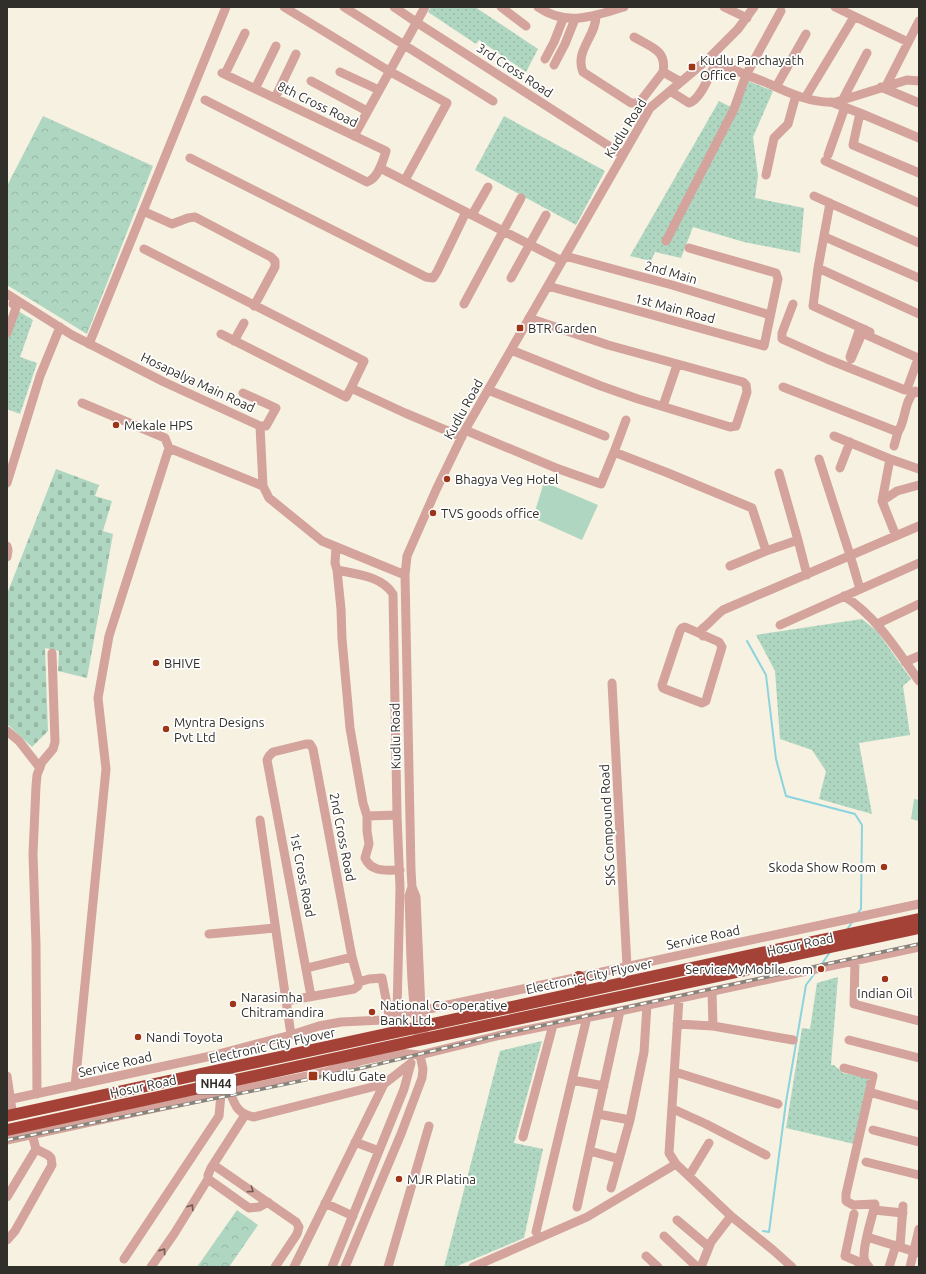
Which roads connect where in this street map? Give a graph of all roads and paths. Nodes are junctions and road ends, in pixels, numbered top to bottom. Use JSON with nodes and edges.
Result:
{"nodes":[{"id":1,"x":226,"y":7,"type":"edge"},
{"id":2,"x":284,"y":7,"type":"edge"},
{"id":3,"x":344,"y":7,"type":"edge"},
{"id":4,"x":394,"y":7,"type":"edge"},
{"id":5,"x":425,"y":7,"type":"edge"},
{"id":6,"x":501,"y":7,"type":"edge"},
{"id":7,"x":538,"y":7,"type":"edge"},
{"id":8,"x":724,"y":7,"type":"edge"},
{"id":9,"x":754,"y":7,"type":"edge"},
{"id":10,"x":835,"y":7,"type":"edge"},
{"id":11,"x":618,"y":8,"type":"edge"},
{"id":12,"x":781,"y":11,"type":"dead end"},
{"id":13,"x":596,"y":15,"type":"junction"},
{"id":14,"x":854,"y":17,"type":"junction"},
{"id":15,"x":747,"y":18,"type":"junction"},
{"id":16,"x":563,"y":19,"type":"junction"},
{"id":17,"x":575,"y":19,"type":"junction"},
{"id":18,"x":919,"y":21,"type":"edge"},
{"id":19,"x":416,"y":22,"type":"junction"},
{"id":20,"x":526,"y":26,"type":"dead end"},
{"id":21,"x":245,"y":33,"type":"dead end"},
{"id":22,"x":806,"y":34,"type":"dead end"},
{"id":23,"x":634,"y":38,"type":"dead end"},
{"id":24,"x":908,"y":42,"type":"junction"},
{"id":25,"x":404,"y":44,"type":"junction"},
{"id":26,"x":276,"y":46,"type":"dead end"},
{"id":27,"x":867,"y":53,"type":"dead end"},
{"id":28,"x":296,"y":54,"type":"dead end"},
{"id":29,"x":545,"y":59,"type":"dead end"},
{"id":30,"x":712,"y":61,"type":"junction"},
{"id":31,"x":554,"y":65,"type":"dead end"},
{"id":32,"x":389,"y":71,"type":"junction"},
{"id":33,"x":340,"y":72,"type":"dead end"},
{"id":34,"x":663,"y":72,"type":"junction"},
{"id":35,"x":746,"y":75,"type":"junction"},
{"id":36,"x":311,"y":81,"type":"dead end"},
{"id":37,"x":919,"y":81,"type":"edge"},
{"id":38,"x":681,"y":82,"type":"junction"},
{"id":39,"x":884,"y":86,"type":"junction"},
{"id":40,"x":776,"y":87,"type":"junction"},
{"id":41,"x":255,"y":89,"type":"junction"},
{"id":42,"x":379,"y":90,"type":"junction"},
{"id":43,"x":670,"y":91,"type":"junction"},
{"id":44,"x":801,"y":97,"type":"junction"},
{"id":45,"x":275,"y":98,"type":"junction"},
{"id":46,"x":205,"y":100,"type":"dead end"},
{"id":47,"x":494,"y":101,"type":"dead end"},
{"id":48,"x":844,"y":103,"type":"junction"},
{"id":49,"x":919,"y":103,"type":"edge"},
{"id":50,"x":367,"y":111,"type":"junction"},
{"id":51,"x":860,"y":112,"type":"junction"},
{"id":52,"x":354,"y":136,"type":"junction"},
{"id":53,"x":919,"y":138,"type":"edge"},
{"id":54,"x":623,"y":155,"type":"junction"},
{"id":55,"x":190,"y":158,"type":"dead end"},
{"id":56,"x":380,"y":168,"type":"junction"},
{"id":57,"x":919,"y":173,"type":"edge"},
{"id":58,"x":766,"y":175,"type":"dead end"},
{"id":59,"x":404,"y":180,"type":"junction"},
{"id":60,"x":488,"y":187,"type":"dead end"},
{"id":61,"x":814,"y":196,"type":"dead end"},
{"id":62,"x":521,"y":198,"type":"dead end"},
{"id":63,"x":830,"y":203,"type":"junction"},
{"id":64,"x":919,"y":203,"type":"edge"},
{"id":65,"x":143,"y":211,"type":"junction"},
{"id":66,"x":469,"y":213,"type":"junction"},
{"id":67,"x":546,"y":215,"type":"dead end"},
{"id":68,"x":503,"y":231,"type":"junction"},
{"id":69,"x":825,"y":237,"type":"junction"},
{"id":70,"x":666,"y":242,"type":"dead end"},
{"id":71,"x":919,"y":243,"type":"edge"},
{"id":72,"x":529,"y":244,"type":"junction"},
{"id":73,"x":689,"y":248,"type":"dead end"},
{"id":74,"x":144,"y":249,"type":"dead end"},
{"id":75,"x":563,"y":259,"type":"junction"},
{"id":76,"x":818,"y":268,"type":"junction"},
{"id":77,"x":510,"y":278,"type":"dead end"},
{"id":78,"x":919,"y":278,"type":"edge"},
{"id":79,"x":548,"y":286,"type":"junction"},
{"id":80,"x":11,"y":296,"type":"edge"},
{"id":81,"x":464,"y":304,"type":"dead end"},
{"id":82,"x":793,"y":304,"type":"dead end"},
{"id":83,"x":254,"y":306,"type":"junction"},
{"id":84,"x":919,"y":314,"type":"edge"},
{"id":85,"x":770,"y":315,"type":"junction"},
{"id":86,"x":529,"y":318,"type":"junction"},
{"id":87,"x":244,"y":323,"type":"dead end"},
{"id":88,"x":60,"y":327,"type":"junction"},
{"id":89,"x":861,"y":332,"type":"junction"},
{"id":90,"x":7,"y":333,"type":"edge"},
{"id":91,"x":221,"y":334,"type":"dead end"},
{"id":92,"x":234,"y":341,"type":"junction"},
{"id":93,"x":89,"y":344,"type":"junction"},
{"id":94,"x":511,"y":350,"type":"junction"},
{"id":95,"x":919,"y":354,"type":"edge"},
{"id":96,"x":677,"y":365,"type":"junction"},
{"id":97,"x":849,"y":368,"type":"junction"},
{"id":98,"x":783,"y":387,"type":"dead end"},
{"id":99,"x":351,"y":388,"type":"junction"},
{"id":100,"x":488,"y":390,"type":"junction"},
{"id":101,"x":243,"y":393,"type":"dead end"},
{"id":102,"x":919,"y":393,"type":"edge"},
{"id":103,"x":82,"y":403,"type":"dead end"},
{"id":104,"x":663,"y":406,"type":"junction"},
{"id":105,"x":626,"y":420,"type":"dead end"},
{"id":106,"x":260,"y":426,"type":"junction"},
{"id":107,"x":898,"y":432,"type":"junction"},
{"id":108,"x":463,"y":434,"type":"junction"},
{"id":109,"x":604,"y":436,"type":"dead end"},
{"id":110,"x":834,"y":436,"type":"dead end"},
{"id":111,"x":850,"y":442,"type":"junction"},
{"id":112,"x":894,"y":446,"type":"dead end"},
{"id":113,"x":169,"y":448,"type":"junction"},
{"id":114,"x":614,"y":452,"type":"junction"},
{"id":115,"x":819,"y":459,"type":"dead end"},
{"id":116,"x":890,"y":459,"type":"junction"},
{"id":117,"x":840,"y":468,"type":"dead end"},
{"id":118,"x":919,"y":469,"type":"edge"},
{"id":119,"x":779,"y":473,"type":"dead end"},
{"id":120,"x":7,"y":483,"type":"edge"},
{"id":121,"x":919,"y":485,"type":"edge"},
{"id":122,"x":263,"y":486,"type":"junction"},
{"id":123,"x":882,"y":501,"type":"junction"},
{"id":124,"x":919,"y":526,"type":"edge"},
{"id":125,"x":896,"y":536,"type":"junction"},
{"id":126,"x":798,"y":540,"type":"junction"},
{"id":127,"x":7,"y":546,"type":"edge"},
{"id":128,"x":336,"y":547,"type":"junction"},
{"id":129,"x":766,"y":551,"type":"junction"},
{"id":130,"x":850,"y":555,"type":"junction"},
{"id":131,"x":7,"y":557,"type":"edge"},
{"id":132,"x":919,"y":563,"type":"edge"},
{"id":133,"x":730,"y":566,"type":"dead end"},
{"id":134,"x":338,"y":570,"type":"junction"},
{"id":135,"x":405,"y":575,"type":"junction"},
{"id":136,"x":807,"y":575,"type":"junction"},
{"id":137,"x":860,"y":589,"type":"junction"},
{"id":138,"x":844,"y":596,"type":"junction"},
{"id":139,"x":919,"y":604,"type":"edge"},
{"id":140,"x":877,"y":624,"type":"junction"},
{"id":141,"x":780,"y":625,"type":"dead end"},
{"id":142,"x":703,"y":636,"type":"junction"},
{"id":143,"x":52,"y":653,"type":"dead end"},
{"id":144,"x":919,"y":656,"type":"edge"},
{"id":145,"x":905,"y":662,"type":"junction"},
{"id":146,"x":919,"y":681,"type":"edge"},
{"id":147,"x":612,"y":683,"type":"dead end"},
{"id":148,"x":7,"y":732,"type":"edge"},
{"id":149,"x":267,"y":760,"type":"joint"},
{"id":150,"x":40,"y":768,"type":"junction"},
{"id":151,"x":397,"y":815,"type":"junction"},
{"id":152,"x":367,"y":816,"type":"junction"},
{"id":153,"x":260,"y":820,"type":"dead end"},
{"id":154,"x":400,"y":870,"type":"junction"},
{"id":155,"x":400,"y":881,"type":"junction"},
{"id":156,"x":412,"y":884,"type":"junction"},
{"id":157,"x":919,"y":904,"type":"edge"},
{"id":158,"x":919,"y":917,"type":"edge"},
{"id":159,"x":276,"y":928,"type":"junction"},
{"id":160,"x":919,"y":928,"type":"edge"},
{"id":161,"x":919,"y":933,"type":"edge"},
{"id":162,"x":209,"y":934,"type":"dead end"},
{"id":163,"x":919,"y":947,"type":"edge"},
{"id":164,"x":352,"y":957,"type":"junction"},
{"id":165,"x":855,"y":960,"type":"junction"},
{"id":166,"x":627,"y":966,"type":"junction"},
{"id":167,"x":307,"y":968,"type":"junction"},
{"id":168,"x":359,"y":982,"type":"junction"},
{"id":169,"x":580,"y":982,"type":"junction"},
{"id":170,"x":413,"y":990,"type":"junction"},
{"id":171,"x":712,"y":992,"type":"junction"},
{"id":172,"x":311,"y":996,"type":"junction"},
{"id":173,"x":679,"y":999,"type":"junction"},
{"id":174,"x":286,"y":1001,"type":"junction"},
{"id":175,"x":647,"y":1005,"type":"junction"},
{"id":176,"x":397,"y":1011,"type":"junction"},
{"id":177,"x":620,"y":1012,"type":"junction"},
{"id":178,"x":389,"y":1015,"type":"junction"},
{"id":179,"x":419,"y":1017,"type":"junction"},
{"id":180,"x":588,"y":1017,"type":"junction"},
{"id":181,"x":369,"y":1020,"type":"junction"},
{"id":182,"x":919,"y":1021,"type":"edge"},
{"id":183,"x":677,"y":1024,"type":"junction"},
{"id":184,"x":553,"y":1025,"type":"junction"},
{"id":185,"x":713,"y":1026,"type":"junction"},
{"id":186,"x":291,"y":1035,"type":"junction"},
{"id":187,"x":422,"y":1039,"type":"junction"},
{"id":188,"x":793,"y":1040,"type":"dead end"},
{"id":189,"x":849,"y":1040,"type":"dead end"},
{"id":190,"x":420,"y":1055,"type":"junction"},
{"id":191,"x":919,"y":1058,"type":"edge"},
{"id":192,"x":411,"y":1063,"type":"junction"},
{"id":193,"x":844,"y":1068,"type":"dead end"},
{"id":194,"x":675,"y":1072,"type":"junction"},
{"id":195,"x":7,"y":1076,"type":"edge"},
{"id":196,"x":572,"y":1080,"type":"junction"},
{"id":197,"x":384,"y":1084,"type":"junction"},
{"id":198,"x":75,"y":1086,"type":"junction"},
{"id":199,"x":604,"y":1086,"type":"junction"},
{"id":200,"x":202,"y":1092,"type":"junction"},
{"id":201,"x":869,"y":1092,"type":"junction"},
{"id":202,"x":226,"y":1093,"type":"junction"},
{"id":203,"x":37,"y":1094,"type":"junction"},
{"id":204,"x":778,"y":1104,"type":"dead end"},
{"id":205,"x":919,"y":1106,"type":"edge"},
{"id":206,"x":9,"y":1107,"type":"edge"},
{"id":207,"x":673,"y":1109,"type":"junction"},
{"id":208,"x":598,"y":1114,"type":"junction"},
{"id":209,"x":248,"y":1116,"type":"junction"},
{"id":210,"x":630,"y":1120,"type":"junction"},
{"id":211,"x":7,"y":1124,"type":"edge"},
{"id":212,"x":429,"y":1126,"type":"dead end"},
{"id":213,"x":7,"y":1130,"type":"edge"},
{"id":214,"x":873,"y":1130,"type":"dead end"},
{"id":215,"x":32,"y":1134,"type":"junction"},
{"id":216,"x":523,"y":1137,"type":"dead end"},
{"id":217,"x":7,"y":1140,"type":"edge"},
{"id":218,"x":355,"y":1142,"type":"junction"},
{"id":219,"x":919,"y":1142,"type":"edge"},
{"id":220,"x":709,"y":1143,"type":"dead end"},
{"id":221,"x":36,"y":1148,"type":"junction"},
{"id":222,"x":379,"y":1151,"type":"junction"},
{"id":223,"x":590,"y":1151,"type":"junction"},
{"id":224,"x":766,"y":1155,"type":"dead end"},
{"id":225,"x":619,"y":1159,"type":"junction"},
{"id":226,"x":866,"y":1162,"type":"dead end"},
{"id":227,"x":676,"y":1164,"type":"junction"},
{"id":228,"x":218,"y":1168,"type":"junction"},
{"id":229,"x":919,"y":1175,"type":"edge"},
{"id":230,"x":689,"y":1176,"type":"junction"},
{"id":231,"x":208,"y":1179,"type":"junction"},
{"id":232,"x":611,"y":1188,"type":"dead end"},
{"id":233,"x":7,"y":1196,"type":"edge"},
{"id":234,"x":268,"y":1202,"type":"junction"},
{"id":235,"x":325,"y":1203,"type":"junction"},
{"id":236,"x":577,"y":1207,"type":"dead end"},
{"id":237,"x":874,"y":1210,"type":"junction"},
{"id":238,"x":854,"y":1214,"type":"dead end"},
{"id":239,"x":353,"y":1216,"type":"junction"},
{"id":240,"x":731,"y":1216,"type":"junction"},
{"id":241,"x":677,"y":1220,"type":"dead end"},
{"id":242,"x":919,"y":1229,"type":"edge"},
{"id":243,"x":536,"y":1232,"type":"dead end"},
{"id":244,"x":664,"y":1236,"type":"dead end"},
{"id":245,"x":867,"y":1237,"type":"junction"},
{"id":246,"x":7,"y":1240,"type":"edge"},
{"id":247,"x":898,"y":1246,"type":"junction"},
{"id":248,"x":709,"y":1247,"type":"junction"},
{"id":249,"x":916,"y":1252,"type":"edge"},
{"id":250,"x":646,"y":1256,"type":"dead end"},
{"id":251,"x":124,"y":1259,"type":"dead end"},
{"id":252,"x":785,"y":1265,"type":"edge"},
{"id":253,"x":151,"y":1267,"type":"edge"},
{"id":254,"x":275,"y":1267,"type":"edge"},
{"id":255,"x":294,"y":1267,"type":"edge"},
{"id":256,"x":332,"y":1267,"type":"edge"},
{"id":257,"x":346,"y":1267,"type":"edge"},
{"id":258,"x":388,"y":1267,"type":"edge"},
{"id":259,"x":473,"y":1267,"type":"edge"},
{"id":260,"x":658,"y":1267,"type":"edge"},
{"id":261,"x":697,"y":1267,"type":"edge"},
{"id":262,"x":701,"y":1267,"type":"edge"},
{"id":263,"x":858,"y":1267,"type":"edge"},
{"id":264,"x":869,"y":1267,"type":"edge"},
{"id":265,"x":889,"y":1267,"type":"edge"},
{"id":266,"x":910,"y":1267,"type":"edge"}],
"edges":[{"from":1,"to":65,"type":"street"},
{"from":2,"to":32,"type":"street"},
{"from":3,"to":25,"type":"street"},
{"from":4,"to":19,"type":"street","name":"3rd Cross Road"},
{"from":5,"to":19,"type":"street"},
{"from":6,"to":20,"type":"street"},
{"from":7,"to":16,"type":"street"},
{"from":8,"to":15,"type":"street"},
{"from":9,"to":15,"type":"street","name":"Kudlu Road"},
{"from":10,"to":14,"type":"street"},
{"from":11,"to":13,"type":"street"},
{"from":12,"to":35,"type":"street"},
{"from":13,"to":17,"type":"street"},
{"from":13,"to":34,"type":"street"},
{"from":14,"to":24,"type":"street"},
{"from":14,"to":44,"type":"street"},
{"from":15,"to":30,"type":"street","name":"Kudlu Road"},
{"from":16,"to":17,"type":"street"},
{"from":16,"to":29,"type":"street"},
{"from":17,"to":31,"type":"street"},
{"from":18,"to":24,"type":"street"},
{"from":19,"to":25,"type":"street"},
{"from":19,"to":54,"type":"street","name":"3rd Cross Road"},
{"from":21,"to":41,"type":"street","name":"8th Cross Road"},
{"from":22,"to":40,"type":"street"},
{"from":23,"to":34,"type":"street"},
{"from":24,"to":39,"type":"street"},
{"from":25,"to":32,"type":"street"},
{"from":25,"to":47,"type":"street"},
{"from":26,"to":41,"type":"street"},
{"from":27,"to":48,"type":"street"},
{"from":28,"to":45,"type":"street"},
{"from":30,"to":35,"type":"street"},
{"from":30,"to":38,"type":"street","name":"Kudlu Road"},
{"from":30,"to":43,"type":"street"},
{"from":32,"to":42,"type":"street"},
{"from":32,"to":59,"type":"street"},
{"from":33,"to":42,"type":"street"},
{"from":34,"to":38,"type":"street"},
{"from":35,"to":40,"type":"street"},
{"from":35,"to":70,"type":"street"},
{"from":36,"to":50,"type":"street"},
{"from":37,"to":39,"type":"street"},
{"from":38,"to":43,"type":"street","name":"Kudlu Road"},
{"from":39,"to":48,"type":"street"},
{"from":39,"to":49,"type":"street"},
{"from":40,"to":44,"type":"street"},
{"from":41,"to":45,"type":"street","name":"8th Cross Road"},
{"from":42,"to":50,"type":"street"},
{"from":43,"to":54,"type":"street","name":"Kudlu Road"},
{"from":44,"to":48,"type":"street"},
{"from":44,"to":58,"type":"street"},
{"from":45,"to":52,"type":"street","name":"8th Cross Road"},
{"from":46,"to":56,"type":"street"},
{"from":48,"to":51,"type":"street"},
{"from":48,"to":64,"type":"street"},
{"from":50,"to":52,"type":"street"},
{"from":51,"to":53,"type":"street"},
{"from":51,"to":57,"type":"street"},
{"from":52,"to":56,"type":"street","name":"8th Cross Road"},
{"from":54,"to":75,"type":"street","name":"Kudlu Road"},
{"from":55,"to":66,"type":"street"},
{"from":56,"to":59,"type":"street","name":"2nd Main"},
{"from":59,"to":66,"type":"street","name":"2nd Main"},
{"from":60,"to":66,"type":"street"},
{"from":61,"to":63,"type":"street"},
{"from":62,"to":68,"type":"street"},
{"from":63,"to":69,"type":"street"},
{"from":63,"to":71,"type":"street"},
{"from":65,"to":83,"type":"street"},
{"from":65,"to":93,"type":"street"},
{"from":66,"to":68,"type":"street","name":"2nd Main"},
{"from":67,"to":72,"type":"street"},
{"from":68,"to":72,"type":"street","name":"2nd Main"},
{"from":68,"to":81,"type":"street"},
{"from":69,"to":76,"type":"street"},
{"from":69,"to":78,"type":"street"},
{"from":72,"to":75,"type":"street","name":"2nd Main"},
{"from":72,"to":77,"type":"street"},
{"from":73,"to":85,"type":"street"},
{"from":74,"to":83,"type":"street"},
{"from":75,"to":79,"type":"street","name":"Kudlu Road"},
{"from":75,"to":85,"type":"street","name":"2nd Main"},
{"from":76,"to":84,"type":"street"},
{"from":76,"to":89,"type":"street"},
{"from":79,"to":85,"type":"street","name":"1st Main Road"},
{"from":79,"to":86,"type":"street","name":"Kudlu Road"},
{"from":80,"to":88,"type":"street","name":"Hosapalya Main Road"},
{"from":80,"to":90,"type":"street"},
{"from":82,"to":97,"type":"street"},
{"from":83,"to":99,"type":"street"},
{"from":86,"to":94,"type":"street","name":"Kudlu Road"},
{"from":86,"to":96,"type":"street"},
{"from":87,"to":92,"type":"street"},
{"from":88,"to":93,"type":"street","name":"Hosapalya Main Road"},
{"from":88,"to":120,"type":"street"},
{"from":89,"to":95,"type":"street"},
{"from":89,"to":97,"type":"street"},
{"from":89,"to":97,"type":"street"},
{"from":91,"to":92,"type":"street"},
{"from":92,"to":99,"type":"street"},
{"from":93,"to":106,"type":"street","name":"Hosapalya Main Road"},
{"from":94,"to":100,"type":"street","name":"Kudlu Road"},
{"from":94,"to":104,"type":"street"},
{"from":96,"to":104,"type":"street"},
{"from":96,"to":104,"type":"street"},
{"from":98,"to":107,"type":"street"},
{"from":99,"to":108,"type":"street"},
{"from":100,"to":108,"type":"street","name":"Kudlu Road"},
{"from":100,"to":109,"type":"street"},
{"from":101,"to":106,"type":"street"},
{"from":102,"to":107,"type":"street"},
{"from":103,"to":113,"type":"street"},
{"from":105,"to":114,"type":"street"},
{"from":106,"to":122,"type":"street","name":"Hosapalya Main Road"},
{"from":107,"to":112,"type":"street"},
{"from":108,"to":114,"type":"street"},
{"from":108,"to":135,"type":"street","name":"Kudlu Road"},
{"from":110,"to":111,"type":"street"},
{"from":111,"to":116,"type":"street"},
{"from":111,"to":117,"type":"street"},
{"from":113,"to":122,"type":"street"},
{"from":113,"to":198,"type":"street"},
{"from":114,"to":129,"type":"street"},
{"from":115,"to":130,"type":"street"},
{"from":116,"to":118,"type":"street"},
{"from":116,"to":123,"type":"street"},
{"from":119,"to":126,"type":"street"},
{"from":121,"to":123,"type":"street"},
{"from":122,"to":128,"type":"street"},
{"from":123,"to":125,"type":"street"},
{"from":124,"to":125,"type":"street"},
{"from":125,"to":130,"type":"street"},
{"from":126,"to":129,"type":"street"},
{"from":126,"to":136,"type":"street"},
{"from":127,"to":131,"type":"street"},
{"from":128,"to":134,"type":"street"},
{"from":128,"to":135,"type":"street"},
{"from":129,"to":133,"type":"street"},
{"from":130,"to":136,"type":"street"},
{"from":130,"to":137,"type":"street"},
{"from":132,"to":137,"type":"street"},
{"from":134,"to":151,"type":"street"},
{"from":134,"to":152,"type":"street"},
{"from":135,"to":156,"type":"street","name":"Kudlu Road"},
{"from":136,"to":142,"type":"street"},
{"from":137,"to":138,"type":"street"},
{"from":138,"to":140,"type":"street"},
{"from":138,"to":141,"type":"street"},
{"from":139,"to":140,"type":"street"},
{"from":140,"to":145,"type":"street"},
{"from":142,"to":142,"type":"street"},
{"from":143,"to":150,"type":"street"},
{"from":144,"to":145,"type":"street"},
{"from":145,"to":146,"type":"street"},
{"from":147,"to":166,"type":"street","name":"SKS Compound Road"},
{"from":148,"to":150,"type":"street"},
{"from":149,"to":164,"type":"street","name":"2nd Cross Road"},
{"from":149,"to":167,"type":"street","name":"1st Cross Road"},
{"from":150,"to":203,"type":"street"},
{"from":151,"to":152,"type":"street"},
{"from":151,"to":154,"type":"street"},
{"from":152,"to":154,"type":"street"},
{"from":153,"to":159,"type":"street"},
{"from":154,"to":155,"type":"street"},
{"from":155,"to":156,"type":"street"},
{"from":155,"to":176,"type":"street"},
{"from":156,"to":170,"type":"street","name":"Kudlu Road"},
{"from":156,"to":179,"type":"street","name":"Kudlu Road"},
{"from":157,"to":166,"type":"street","name":"Service Road"},
{"from":158,"to":169,"type":"highway","name":"Hosur Road","number":"NH44"},
{"from":158,"to":206,"type":"highway","name":"Electronic City Flyover","bridge":true},
{"from":159,"to":162,"type":"street"},
{"from":159,"to":174,"type":"street"},
{"from":160,"to":211,"type":"highway","name":"Electronic City Flyover","bridge":true},
{"from":161,"to":187,"type":"highway","name":"Hosur Road","number":"NH44"},
{"from":163,"to":165,"type":"street"},
{"from":164,"to":167,"type":"street"},
{"from":164,"to":168,"type":"street","name":"2nd Cross Road"},
{"from":165,"to":171,"type":"street"},
{"from":165,"to":182,"type":"street"},
{"from":166,"to":169,"type":"street","name":"Service Road"},
{"from":167,"to":172,"type":"street","name":"1st Cross Road"},
{"from":168,"to":172,"type":"street"},
{"from":168,"to":178,"type":"street"},
{"from":169,"to":179,"type":"highway","name":"Hosur Road","number":"NH44"},
{"from":170,"to":176,"type":"street"},
{"from":170,"to":179,"type":"street","name":"Kudlu Road"},
{"from":171,"to":173,"type":"street"},
{"from":171,"to":185,"type":"street"},
{"from":172,"to":174,"type":"street"},
{"from":173,"to":175,"type":"street"},
{"from":173,"to":183,"type":"street"},
{"from":174,"to":186,"type":"street"},
{"from":175,"to":177,"type":"street"},
{"from":175,"to":210,"type":"street"},
{"from":176,"to":178,"type":"street"},
{"from":177,"to":180,"type":"street"},
{"from":177,"to":199,"type":"street"},
{"from":178,"to":181,"type":"street"},
{"from":179,"to":181,"type":"street"},
{"from":179,"to":187,"type":"street"},
{"from":179,"to":206,"type":"highway","name":"Hosur Road","number":"NH44"},
{"from":180,"to":184,"type":"street"},
{"from":180,"to":196,"type":"street"},
{"from":181,"to":186,"type":"street","name":"Service Road"},
{"from":183,"to":185,"type":"street"},
{"from":183,"to":194,"type":"street"},
{"from":184,"to":190,"type":"street"},
{"from":184,"to":216,"type":"street"},
{"from":185,"to":188,"type":"street"},
{"from":186,"to":198,"type":"street","name":"Service Road"},
{"from":187,"to":200,"type":"highway","name":"Hosur Road","number":"NH44"},
{"from":189,"to":191,"type":"street"},
{"from":190,"to":192,"type":"street"},
{"from":190,"to":202,"type":"street","name":"Hosur Road"},
{"from":190,"to":257,"type":"street"},
{"from":192,"to":197,"type":"street"},
{"from":192,"to":222,"type":"street"},
{"from":193,"to":201,"type":"street"},
{"from":194,"to":204,"type":"street"},
{"from":194,"to":207,"type":"street"},
{"from":195,"to":206,"type":"street"},
{"from":196,"to":199,"type":"street"},
{"from":196,"to":243,"type":"street"},
{"from":197,"to":209,"type":"street"},
{"from":197,"to":218,"type":"street"},
{"from":198,"to":203,"type":"street","name":"Service Road"},
{"from":199,"to":208,"type":"street"},
{"from":200,"to":202,"type":"street","name":"Hosur Road"},
{"from":200,"to":213,"type":"highway","name":"Hosur Road","number":"NH44"},
{"from":200,"to":215,"type":"street","name":"Hosur Road"},
{"from":201,"to":205,"type":"street"},
{"from":201,"to":237,"type":"street"},
{"from":202,"to":209,"type":"street"},
{"from":202,"to":251,"type":"street"},
{"from":203,"to":206,"type":"street","name":"Service Road"},
{"from":207,"to":224,"type":"street"},
{"from":207,"to":227,"type":"street"},
{"from":208,"to":210,"type":"street"},
{"from":208,"to":223,"type":"street"},
{"from":209,"to":228,"type":"street"},
{"from":209,"to":231,"type":"street"},
{"from":210,"to":225,"type":"street"},
{"from":212,"to":258,"type":"street"},
{"from":214,"to":219,"type":"street"},
{"from":215,"to":217,"type":"street","name":"Hosur Road"},
{"from":215,"to":221,"type":"street"},
{"from":218,"to":222,"type":"street"},
{"from":218,"to":235,"type":"street"},
{"from":220,"to":230,"type":"street"},
{"from":221,"to":233,"type":"street"},
{"from":221,"to":246,"type":"street"},
{"from":222,"to":239,"type":"street"},
{"from":223,"to":225,"type":"street"},
{"from":223,"to":236,"type":"street"},
{"from":225,"to":232,"type":"street"},
{"from":226,"to":229,"type":"street"},
{"from":227,"to":230,"type":"street"},
{"from":227,"to":259,"type":"street"},
{"from":228,"to":231,"type":"street"},
{"from":228,"to":234,"type":"street","one_way":true},
{"from":230,"to":240,"type":"street"},
{"from":231,"to":234,"type":"street"},
{"from":253,"to":231,"type":"street","one_way":true},
{"from":234,"to":254,"type":"street"},
{"from":235,"to":239,"type":"street"},
{"from":235,"to":255,"type":"street"},
{"from":237,"to":245,"type":"street"},
{"from":237,"to":247,"type":"street"},
{"from":238,"to":263,"type":"street"},
{"from":239,"to":256,"type":"street"},
{"from":240,"to":248,"type":"street"},
{"from":240,"to":252,"type":"street"},
{"from":241,"to":248,"type":"street"},
{"from":242,"to":249,"type":"street"},
{"from":244,"to":261,"type":"street"},
{"from":245,"to":247,"type":"street"},
{"from":245,"to":264,"type":"street"},
{"from":247,"to":249,"type":"street"},
{"from":247,"to":265,"type":"street"},
{"from":248,"to":262,"type":"street"},
{"from":249,"to":266,"type":"street"},
{"from":250,"to":260,"type":"street"}]}
